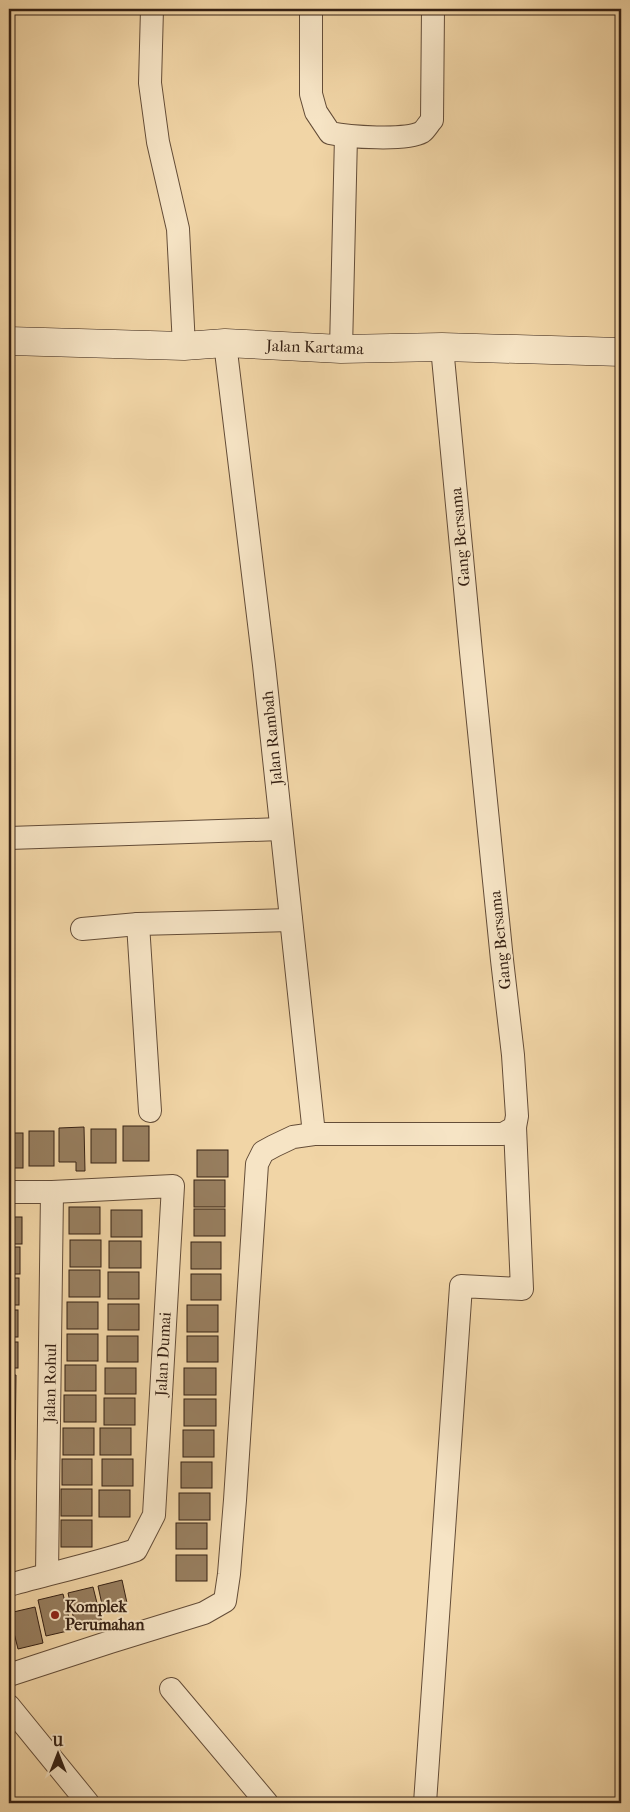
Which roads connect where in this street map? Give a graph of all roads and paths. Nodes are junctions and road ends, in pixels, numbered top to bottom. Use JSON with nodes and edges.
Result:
{"nodes":[{"id":1,"x":152,"y":9,"type":"edge"},
{"id":2,"x":311,"y":9,"type":"edge"},
{"id":3,"x":433,"y":9,"type":"edge"},
{"id":4,"x":346,"y":136,"type":"junction"},
{"id":5,"x":9,"y":341,"type":"edge"},
{"id":6,"x":225,"y":343,"type":"junction"},
{"id":7,"x":184,"y":346,"type":"junction"},
{"id":8,"x":442,"y":347,"type":"junction"},
{"id":9,"x":341,"y":349,"type":"junction"},
{"id":10,"x":621,"y":352,"type":"edge"},
{"id":11,"x":281,"y":829,"type":"junction"},
{"id":12,"x":9,"y":838,"type":"edge"},
{"id":13,"x":291,"y":920,"type":"junction"},
{"id":14,"x":138,"y":924,"type":"junction"},
{"id":15,"x":82,"y":930,"type":"dead end"},
{"id":16,"x":150,"y":1111,"type":"dead end"},
{"id":17,"x":515,"y":1127,"type":"junction"},
{"id":18,"x":314,"y":1134,"type":"junction"},
{"id":19,"x":9,"y":1192,"type":"edge"},
{"id":20,"x":52,"y":1192,"type":"junction"},
{"id":21,"x":47,"y":1574,"type":"junction"},
{"id":22,"x":9,"y":1585,"type":"edge"},
{"id":23,"x":9,"y":1675,"type":"edge"},
{"id":24,"x":171,"y":1689,"type":"dead end"},
{"id":25,"x":9,"y":1706,"type":"edge"},
{"id":26,"x":88,"y":1803,"type":"edge"},
{"id":27,"x":267,"y":1803,"type":"edge"},
{"id":28,"x":425,"y":1803,"type":"edge"}],
"edges":[{"from":1,"to":7,"type":"street"},
{"from":2,"to":4,"type":"street"},
{"from":3,"to":4,"type":"street"},
{"from":4,"to":9,"type":"street"},
{"from":5,"to":7,"type":"main road","name":"Jalan Kartama"},
{"from":6,"to":7,"type":"main road","name":"Jalan Kartama"},
{"from":6,"to":9,"type":"main road","name":"Jalan Kartama"},
{"from":6,"to":11,"type":"street","name":"Jalan Rambah"},
{"from":8,"to":9,"type":"main road","name":"Jalan Kartama"},
{"from":8,"to":10,"type":"main road","name":"Jalan Kartama"},
{"from":8,"to":17,"type":"street","name":"Gang Bersama"},
{"from":11,"to":12,"type":"street"},
{"from":11,"to":13,"type":"street","name":"Jalan Rambah"},
{"from":13,"to":14,"type":"street"},
{"from":13,"to":18,"type":"street","name":"Jalan Rambah"},
{"from":14,"to":15,"type":"street"},
{"from":14,"to":16,"type":"street"},
{"from":17,"to":18,"type":"street"},
{"from":17,"to":28,"type":"street","name":"Gang Bersama"},
{"from":18,"to":23,"type":"street"},
{"from":19,"to":20,"type":"street","name":"Jalan Dumai"},
{"from":20,"to":21,"type":"street","name":"Jalan Rohul"},
{"from":20,"to":21,"type":"street","name":"Jalan Dumai"},
{"from":21,"to":22,"type":"street","name":"Jalan Dumai"},
{"from":24,"to":27,"type":"street"},
{"from":25,"to":26,"type":"street"}]}
